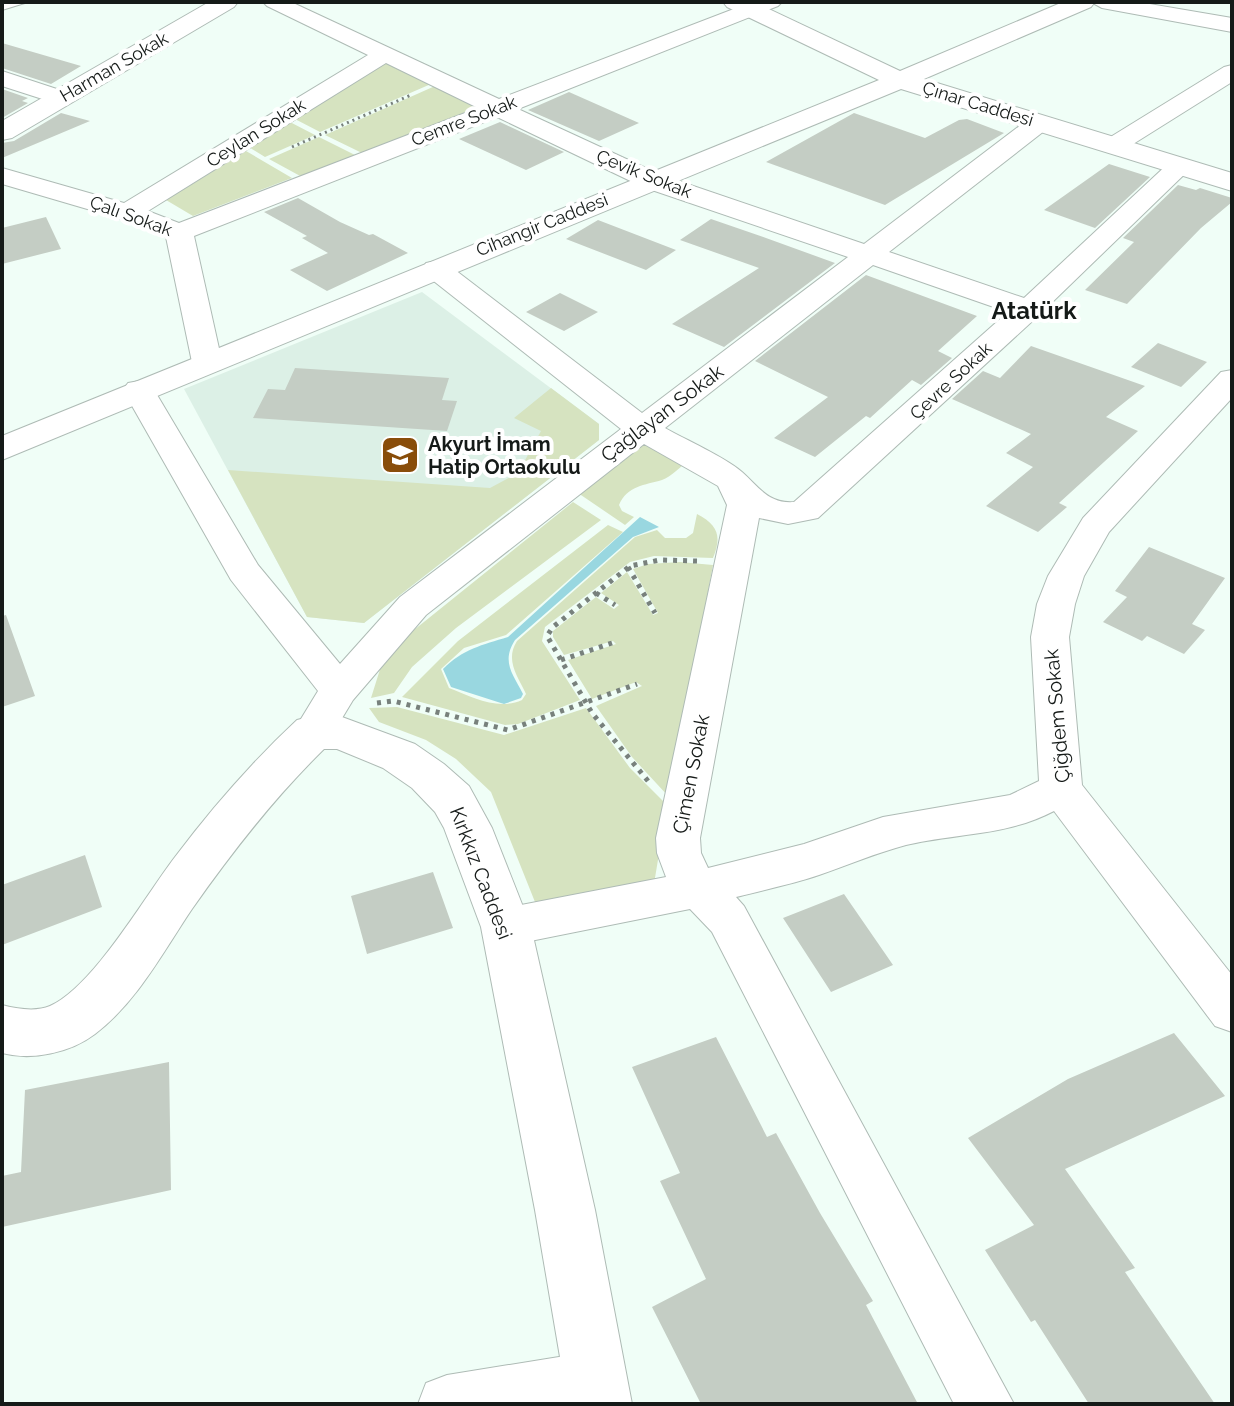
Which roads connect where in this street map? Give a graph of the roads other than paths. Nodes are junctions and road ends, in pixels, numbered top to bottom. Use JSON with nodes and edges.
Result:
{"nodes":[{"id":1,"x":23,"y":2,"type":"edge"},
{"id":2,"x":226,"y":2,"type":"edge"},
{"id":3,"x":274,"y":2,"type":"edge"},
{"id":4,"x":1083,"y":2,"type":"edge"},
{"id":5,"x":1102,"y":2,"type":"edge"},
{"id":6,"x":752,"y":5,"type":"edge"},
{"id":7,"x":2,"y":7,"type":"edge"},
{"id":8,"x":1232,"y":25,"type":"edge"},
{"id":9,"x":385,"y":54,"type":"junction"},
{"id":10,"x":1232,"y":72,"type":"edge"},
{"id":11,"x":2,"y":78,"type":"edge"},
{"id":12,"x":900,"y":80,"type":"junction"},
{"id":13,"x":1221,"y":89,"type":"edge"},
{"id":14,"x":61,"y":98,"type":"junction"},
{"id":15,"x":497,"y":109,"type":"junction"},
{"id":16,"x":1039,"y":123,"type":"junction"},
{"id":17,"x":2,"y":132,"type":"edge"},
{"id":18,"x":1113,"y":146,"type":"junction"},
{"id":19,"x":1180,"y":166,"type":"junction"},
{"id":20,"x":2,"y":176,"type":"edge"},
{"id":21,"x":652,"y":181,"type":"junction"},
{"id":22,"x":1232,"y":182,"type":"edge"},
{"id":23,"x":127,"y":212,"type":"junction"},
{"id":24,"x":179,"y":232,"type":"junction"},
{"id":25,"x":871,"y":255,"type":"junction"},
{"id":26,"x":436,"y":269,"type":"junction"},
{"id":27,"x":1029,"y":309,"type":"junction"},
{"id":28,"x":207,"y":362,"type":"junction"},
{"id":29,"x":139,"y":390,"type":"junction"},
{"id":30,"x":1226,"y":393,"type":"edge"},
{"id":31,"x":642,"y":429,"type":"junction"},
{"id":32,"x":2,"y":449,"type":"edge"},
{"id":33,"x":740,"y":493,"type":"junction"},
{"id":34,"x":327,"y":710,"type":"junction"},
{"id":35,"x":1061,"y":789,"type":"junction"},
{"id":36,"x":697,"y":889,"type":"junction"},
{"id":37,"x":506,"y":927,"type":"junction"},
{"id":38,"x":1225,"y":990,"type":"edge"},
{"id":39,"x":2,"y":1029,"type":"edge"},
{"id":40,"x":598,"y":1392,"type":"edge"},
{"id":41,"x":447,"y":1404,"type":"edge"},
{"id":42,"x":985,"y":1404,"type":"edge"}],
"edges":[{"from":1,"to":7,"type":"lane"},
{"from":2,"to":14,"type":"street","name":"Harman Sokak"},
{"from":3,"to":9,"type":"street","name":"Çevik Sokak"},
{"from":4,"to":12,"type":"street","name":"Cihangir Caddesi"},
{"from":5,"to":8,"type":"street"},
{"from":6,"to":12,"type":"street","name":"Çınar Caddesi"},
{"from":6,"to":15,"type":"street","name":"Cemre Sokak"},
{"from":9,"to":15,"type":"street","name":"Çevik Sokak"},
{"from":9,"to":23,"type":"street","name":"Ceylan Sokak"},
{"from":10,"to":13,"type":"street"},
{"from":11,"to":14,"type":"street"},
{"from":12,"to":16,"type":"street","name":"Çınar Caddesi"},
{"from":12,"to":21,"type":"street","name":"Cihangir Caddesi"},
{"from":13,"to":18,"type":"street"},
{"from":14,"to":17,"type":"street","name":"Harman Sokak"},
{"from":15,"to":21,"type":"street","name":"Çevik Sokak"},
{"from":15,"to":24,"type":"street","name":"Cemre Sokak"},
{"from":16,"to":18,"type":"street","name":"Çınar Caddesi"},
{"from":16,"to":25,"type":"street","name":"Çağlayan Sokak"},
{"from":18,"to":19,"type":"street","name":"Çınar Caddesi"},
{"from":19,"to":22,"type":"street","name":"Çınar Caddesi"},
{"from":19,"to":27,"type":"street","name":"Çevre Sokak"},
{"from":20,"to":23,"type":"street","name":"Çalı Sokak"},
{"from":21,"to":25,"type":"street","name":"Çevik Sokak"},
{"from":21,"to":26,"type":"street","name":"Cihangir Caddesi"},
{"from":23,"to":24,"type":"street","name":"Çalı Sokak"},
{"from":24,"to":28,"type":"street","name":"Çalı Sokak"},
{"from":25,"to":27,"type":"street","name":"Çevik Sokak"},
{"from":25,"to":31,"type":"street","name":"Çağlayan Sokak"},
{"from":26,"to":28,"type":"street","name":"Cihangir Caddesi"},
{"from":26,"to":31,"type":"street"},
{"from":27,"to":33,"type":"street","name":"Çevre Sokak"},
{"from":28,"to":29,"type":"street","name":"Cihangir Caddesi"},
{"from":29,"to":32,"type":"street","name":"Cihangir Caddesi"},
{"from":29,"to":34,"type":"street"},
{"from":30,"to":35,"type":"street","name":"Çiğdem Sokak"},
{"from":31,"to":33,"type":"street"},
{"from":31,"to":34,"type":"street","name":"Çağlayan Sokak"},
{"from":33,"to":36,"type":"street","name":"Çimen Sokak"},
{"from":34,"to":37,"type":"street","name":"Kırkkız Caddesi"},
{"from":34,"to":39,"type":"street"},
{"from":35,"to":36,"type":"street"},
{"from":35,"to":38,"type":"street","name":"Çiğdem Sokak"},
{"from":36,"to":37,"type":"street"},
{"from":36,"to":42,"type":"street","name":"Çimen Sokak"},
{"from":37,"to":40,"type":"street","name":"Kırkkız Caddesi"},
{"from":40,"to":41,"type":"street"}]}
